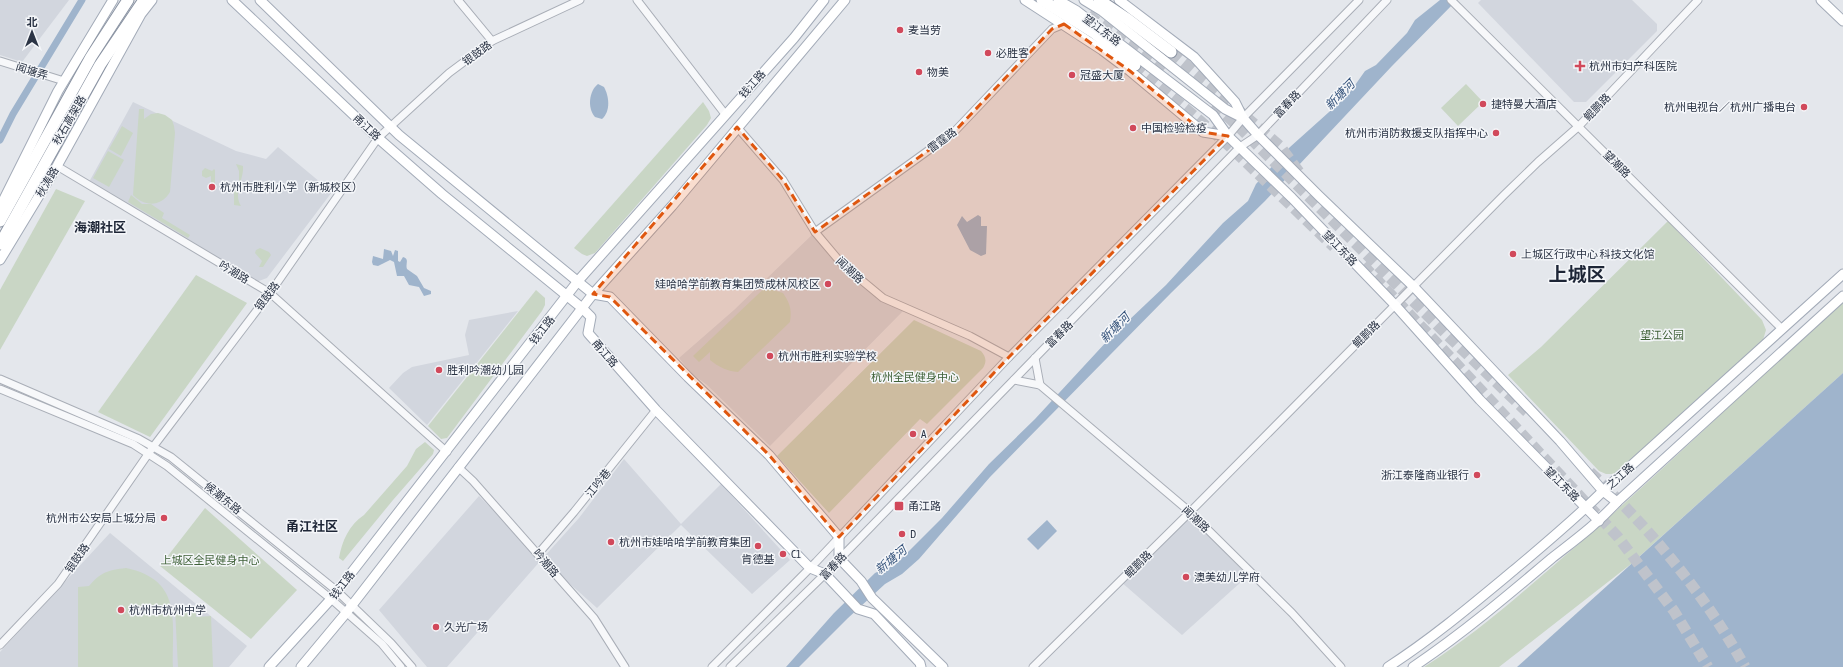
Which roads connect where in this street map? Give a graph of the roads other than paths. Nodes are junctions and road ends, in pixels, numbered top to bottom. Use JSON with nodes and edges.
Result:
{"nodes":[{"id":1,"x":113,"y":0,"type":"edge"},
{"id":2,"x":128,"y":0,"type":"edge"},
{"id":3,"x":144,"y":0,"type":"edge"},
{"id":4,"x":152,"y":0,"type":"edge"},
{"id":5,"x":232,"y":0,"type":"edge"},
{"id":6,"x":260,"y":0,"type":"edge"},
{"id":7,"x":458,"y":0,"type":"edge"},
{"id":8,"x":580,"y":0,"type":"edge"},
{"id":9,"x":637,"y":0,"type":"edge"},
{"id":10,"x":824,"y":0,"type":"edge"},
{"id":11,"x":845,"y":0,"type":"edge"},
{"id":12,"x":1025,"y":0,"type":"edge"},
{"id":13,"x":1042,"y":0,"type":"edge"},
{"id":14,"x":1058,"y":0,"type":"edge"},
{"id":15,"x":1084,"y":0,"type":"edge"},
{"id":16,"x":1099,"y":0,"type":"edge"},
{"id":17,"x":1119,"y":0,"type":"edge"},
{"id":18,"x":1359,"y":0,"type":"edge"},
{"id":19,"x":1388,"y":0,"type":"edge"},
{"id":20,"x":1451,"y":0,"type":"edge"},
{"id":21,"x":1698,"y":0,"type":"edge"},
{"id":22,"x":1821,"y":0,"type":"edge"},
{"id":23,"x":1050,"y":16,"type":"junction"},
{"id":24,"x":1843,"y":21,"type":"edge"},
{"id":25,"x":1064,"y":24,"type":"junction"},
{"id":26,"x":1052,"y":29,"type":"junction"},
{"id":27,"x":492,"y":41,"type":"junction"},
{"id":28,"x":1171,"y":52,"type":"tunnel mouth"},
{"id":29,"x":0,"y":61,"type":"edge"},
{"id":30,"x":1135,"y":65,"type":"tunnel mouth"},
{"id":31,"x":64,"y":81,"type":"junction"},
{"id":32,"x":725,"y":114,"type":"junction"},
{"id":33,"x":1243,"y":118,"type":"junction"},
{"id":34,"x":391,"y":126,"type":"junction"},
{"id":35,"x":1579,"y":126,"type":"junction"},
{"id":36,"x":737,"y":127,"type":"junction"},
{"id":37,"x":1258,"y":134,"type":"junction"},
{"id":38,"x":1228,"y":136,"type":"junction"},
{"id":39,"x":378,"y":138,"type":"junction"},
{"id":40,"x":1240,"y":147,"type":"junction"},
{"id":41,"x":56,"y":166,"type":"junction"},
{"id":42,"x":0,"y":207,"type":"edge"},
{"id":43,"x":0,"y":220,"type":"edge"},
{"id":44,"x":815,"y":232,"type":"junction"},
{"id":45,"x":0,"y":244,"type":"edge"},
{"id":46,"x":0,"y":260,"type":"edge"},
{"id":47,"x":1843,"y":274,"type":"edge"},
{"id":48,"x":578,"y":281,"type":"junction"},
{"id":49,"x":1414,"y":287,"type":"junction"},
{"id":50,"x":270,"y":293,"type":"junction"},
{"id":51,"x":593,"y":294,"type":"junction"},
{"id":52,"x":1843,"y":296,"type":"edge"},
{"id":53,"x":567,"y":297,"type":"junction"},
{"id":54,"x":1395,"y":305,"type":"junction"},
{"id":55,"x":582,"y":308,"type":"junction"},
{"id":56,"x":1782,"y":329,"type":"junction"},
{"id":57,"x":1009,"y":357,"type":"junction"},
{"id":58,"x":1035,"y":358,"type":"junction"},
{"id":59,"x":0,"y":379,"type":"edge"},
{"id":60,"x":1014,"y":380,"type":"junction"},
{"id":61,"x":1040,"y":385,"type":"junction"},
{"id":62,"x":0,"y":389,"type":"edge"},
{"id":63,"x":656,"y":410,"type":"junction"},
{"id":64,"x":153,"y":447,"type":"junction"},
{"id":65,"x":447,"y":452,"type":"junction"},
{"id":66,"x":149,"y":454,"type":"junction"},
{"id":67,"x":458,"y":467,"type":"junction"},
{"id":68,"x":1603,"y":491,"type":"junction"},
{"id":69,"x":1617,"y":502,"type":"junction"},
{"id":70,"x":1586,"y":508,"type":"junction"},
{"id":71,"x":1190,"y":512,"type":"junction"},
{"id":72,"x":1599,"y":521,"type":"junction"},
{"id":73,"x":839,"y":537,"type":"junction"},
{"id":74,"x":538,"y":554,"type":"junction"},
{"id":75,"x":839,"y":558,"type":"junction"},
{"id":76,"x":810,"y":568,"type":"junction"},
{"id":77,"x":825,"y":574,"type":"junction"},
{"id":78,"x":337,"y":591,"type":"junction"},
{"id":79,"x":331,"y":599,"type":"junction"},
{"id":80,"x":352,"y":605,"type":"junction"},
{"id":81,"x":346,"y":613,"type":"junction"},
{"id":82,"x":0,"y":645,"type":"edge"},
{"id":83,"x":269,"y":667,"type":"edge"},
{"id":84,"x":301,"y":667,"type":"edge"},
{"id":85,"x":401,"y":667,"type":"edge"},
{"id":86,"x":412,"y":667,"type":"edge"},
{"id":87,"x":625,"y":667,"type":"edge"},
{"id":88,"x":712,"y":667,"type":"edge"},
{"id":89,"x":730,"y":667,"type":"edge"},
{"id":90,"x":921,"y":667,"type":"edge"},
{"id":91,"x":943,"y":667,"type":"edge"},
{"id":92,"x":1033,"y":667,"type":"edge"},
{"id":93,"x":1341,"y":667,"type":"edge"},
{"id":94,"x":1388,"y":667,"type":"edge"},
{"id":95,"x":1413,"y":667,"type":"edge"}],
"edges":[{"from":1,"to":31,"type":"main road"},
{"from":2,"to":43,"type":"highway","name":"秋石高架路"},
{"from":3,"to":45,"type":"highway","name":"秋石高架路"},
{"from":4,"to":41,"type":"main road","name":"秋涛路"},
{"from":5,"to":39,"type":"main road","name":"甬江路"},
{"from":6,"to":34,"type":"main road","name":"甬江路"},
{"from":7,"to":27,"type":"street"},
{"from":8,"to":27,"type":"street","name":"银鼓路"},
{"from":9,"to":32,"type":"street"},
{"from":10,"to":32,"type":"main road","name":"钱江路"},
{"from":11,"to":36,"type":"main road","name":"钱江路"},
{"from":12,"to":23,"type":"main road"},
{"from":13,"to":30,"type":"highway"},
{"from":14,"to":38,"type":"main road","name":"望江东路"},
{"from":15,"to":33,"type":"main road","name":"望江东路"},
{"from":16,"to":28,"type":"highway"},
{"from":17,"to":33,"type":"main road"},
{"from":18,"to":33,"type":"street","name":"富春路"},
{"from":19,"to":37,"type":"street","name":"富春路"},
{"from":20,"to":35,"type":"street","name":"望潮路"},
{"from":21,"to":35,"type":"street","name":"鲲鹏路"},
{"from":22,"to":24,"type":"main road"},
{"from":23,"to":25,"type":"main road"},
{"from":23,"to":26,"type":"street"},
{"from":25,"to":26,"type":"street","name":"雷霆路"},
{"from":25,"to":38,"type":"main road"},
{"from":26,"to":44,"type":"street","name":"雷霆路"},
{"from":27,"to":34,"type":"street","name":"银鼓路"},
{"from":29,"to":31,"type":"street","name":"闻塘弄"},
{"from":31,"to":42,"type":"main road"},
{"from":32,"to":48,"type":"main road","name":"钱江路"},
{"from":33,"to":37,"type":"main road","name":"望江东路"},
{"from":33,"to":38,"type":"street","name":"富春路"},
{"from":34,"to":39,"type":"street","name":"银鼓路"},
{"from":34,"to":48,"type":"main road","name":"甬江路"},
{"from":35,"to":49,"type":"street","name":"鲲鹏路"},
{"from":35,"to":56,"type":"street","name":"望潮路"},
{"from":36,"to":44,"type":"street","name":"闻潮路"},
{"from":36,"to":51,"type":"main road","name":"钱江路"},
{"from":37,"to":40,"type":"street","name":"富春路"},
{"from":37,"to":49,"type":"main road","name":"望江东路"},
{"from":38,"to":40,"type":"main road","name":"望江东路"},
{"from":38,"to":57,"type":"street","name":"富春路"},
{"from":39,"to":50,"type":"street","name":"银鼓路"},
{"from":39,"to":53,"type":"main road","name":"甬江路"},
{"from":40,"to":54,"type":"main road","name":"望江东路"},
{"from":40,"to":58,"type":"street","name":"富春路"},
{"from":41,"to":46,"type":"main road","name":"秋涛路"},
{"from":41,"to":50,"type":"street","name":"吟潮路"},
{"from":44,"to":57,"type":"street","name":"闻潮路"},
{"from":47,"to":56,"type":"main road","name":"之江路"},
{"from":48,"to":51,"type":"main road","name":"甬江路"},
{"from":48,"to":53,"type":"main road","name":"钱江路"},
{"from":49,"to":54,"type":"street","name":"鲲鹏路"},
{"from":49,"to":68,"type":"main road","name":"望江东路"},
{"from":50,"to":64,"type":"street","name":"银鼓路"},
{"from":50,"to":65,"type":"street","name":"吟潮路"},
{"from":51,"to":55,"type":"main road","name":"钱江路"},
{"from":51,"to":73,"type":"main road","name":"甬江路"},
{"from":52,"to":69,"type":"main road","name":"之江路"},
{"from":53,"to":55,"type":"main road","name":"甬江路"},
{"from":53,"to":65,"type":"main road","name":"钱江路"},
{"from":54,"to":70,"type":"main road","name":"望江东路"},
{"from":54,"to":71,"type":"street","name":"鲲鹏路"},
{"from":55,"to":63,"type":"main road","name":"甬江路"},
{"from":55,"to":67,"type":"main road","name":"钱江路"},
{"from":56,"to":68,"type":"main road","name":"之江路"},
{"from":57,"to":73,"type":"street","name":"富春路"},
{"from":58,"to":60,"type":"street","name":"富春路"},
{"from":58,"to":61,"type":"street"},
{"from":59,"to":64,"type":"street","name":"候潮东路"},
{"from":60,"to":61,"type":"street"},
{"from":60,"to":75,"type":"street","name":"富春路"},
{"from":61,"to":71,"type":"street","name":"闻潮路"},
{"from":62,"to":66,"type":"street","name":"候潮东路"},
{"from":63,"to":74,"type":"street","name":"江吟巷"},
{"from":63,"to":76,"type":"main road","name":"甬江路"},
{"from":64,"to":66,"type":"street","name":"银鼓路"},
{"from":64,"to":78,"type":"street","name":"候潮东路"},
{"from":65,"to":78,"type":"main road","name":"钱江路"},
{"from":66,"to":79,"type":"street","name":"候潮东路"},
{"from":66,"to":82,"type":"street","name":"银鼓路"},
{"from":67,"to":74,"type":"street","name":"吟潮路"},
{"from":67,"to":80,"type":"main road","name":"钱江路"},
{"from":68,"to":69,"type":"main road","name":"望江东路"},
{"from":68,"to":70,"type":"main road","name":"之江路"},
{"from":69,"to":72,"type":"main road","name":"之江路"},
{"from":70,"to":72,"type":"main road","name":"望江东路"},
{"from":70,"to":94,"type":"main road","name":"之江路"},
{"from":71,"to":92,"type":"street","name":"鲲鹏路"},
{"from":71,"to":93,"type":"street","name":"闻潮路"},
{"from":72,"to":95,"type":"main road","name":"之江路"},
{"from":73,"to":75,"type":"main road"},
{"from":73,"to":76,"type":"street","name":"富春路"},
{"from":74,"to":87,"type":"street","name":"吟潮路"},
{"from":75,"to":77,"type":"street","name":"富春路"},
{"from":75,"to":91,"type":"main road"},
{"from":76,"to":77,"type":"main road","name":"甬江路"},
{"from":76,"to":88,"type":"street","name":"富春路"},
{"from":77,"to":89,"type":"street","name":"富春路"},
{"from":77,"to":90,"type":"main road","name":"甬江路"},
{"from":78,"to":79,"type":"main road","name":"钱江路"},
{"from":78,"to":80,"type":"street","name":"候潮东路"},
{"from":79,"to":81,"type":"street","name":"候潮东路"},
{"from":79,"to":83,"type":"main road","name":"钱江路"},
{"from":80,"to":81,"type":"main road","name":"钱江路"},
{"from":80,"to":86,"type":"street","name":"候潮东路"},
{"from":81,"to":84,"type":"main road","name":"钱江路"},
{"from":81,"to":85,"type":"street","name":"候潮东路"}]}
